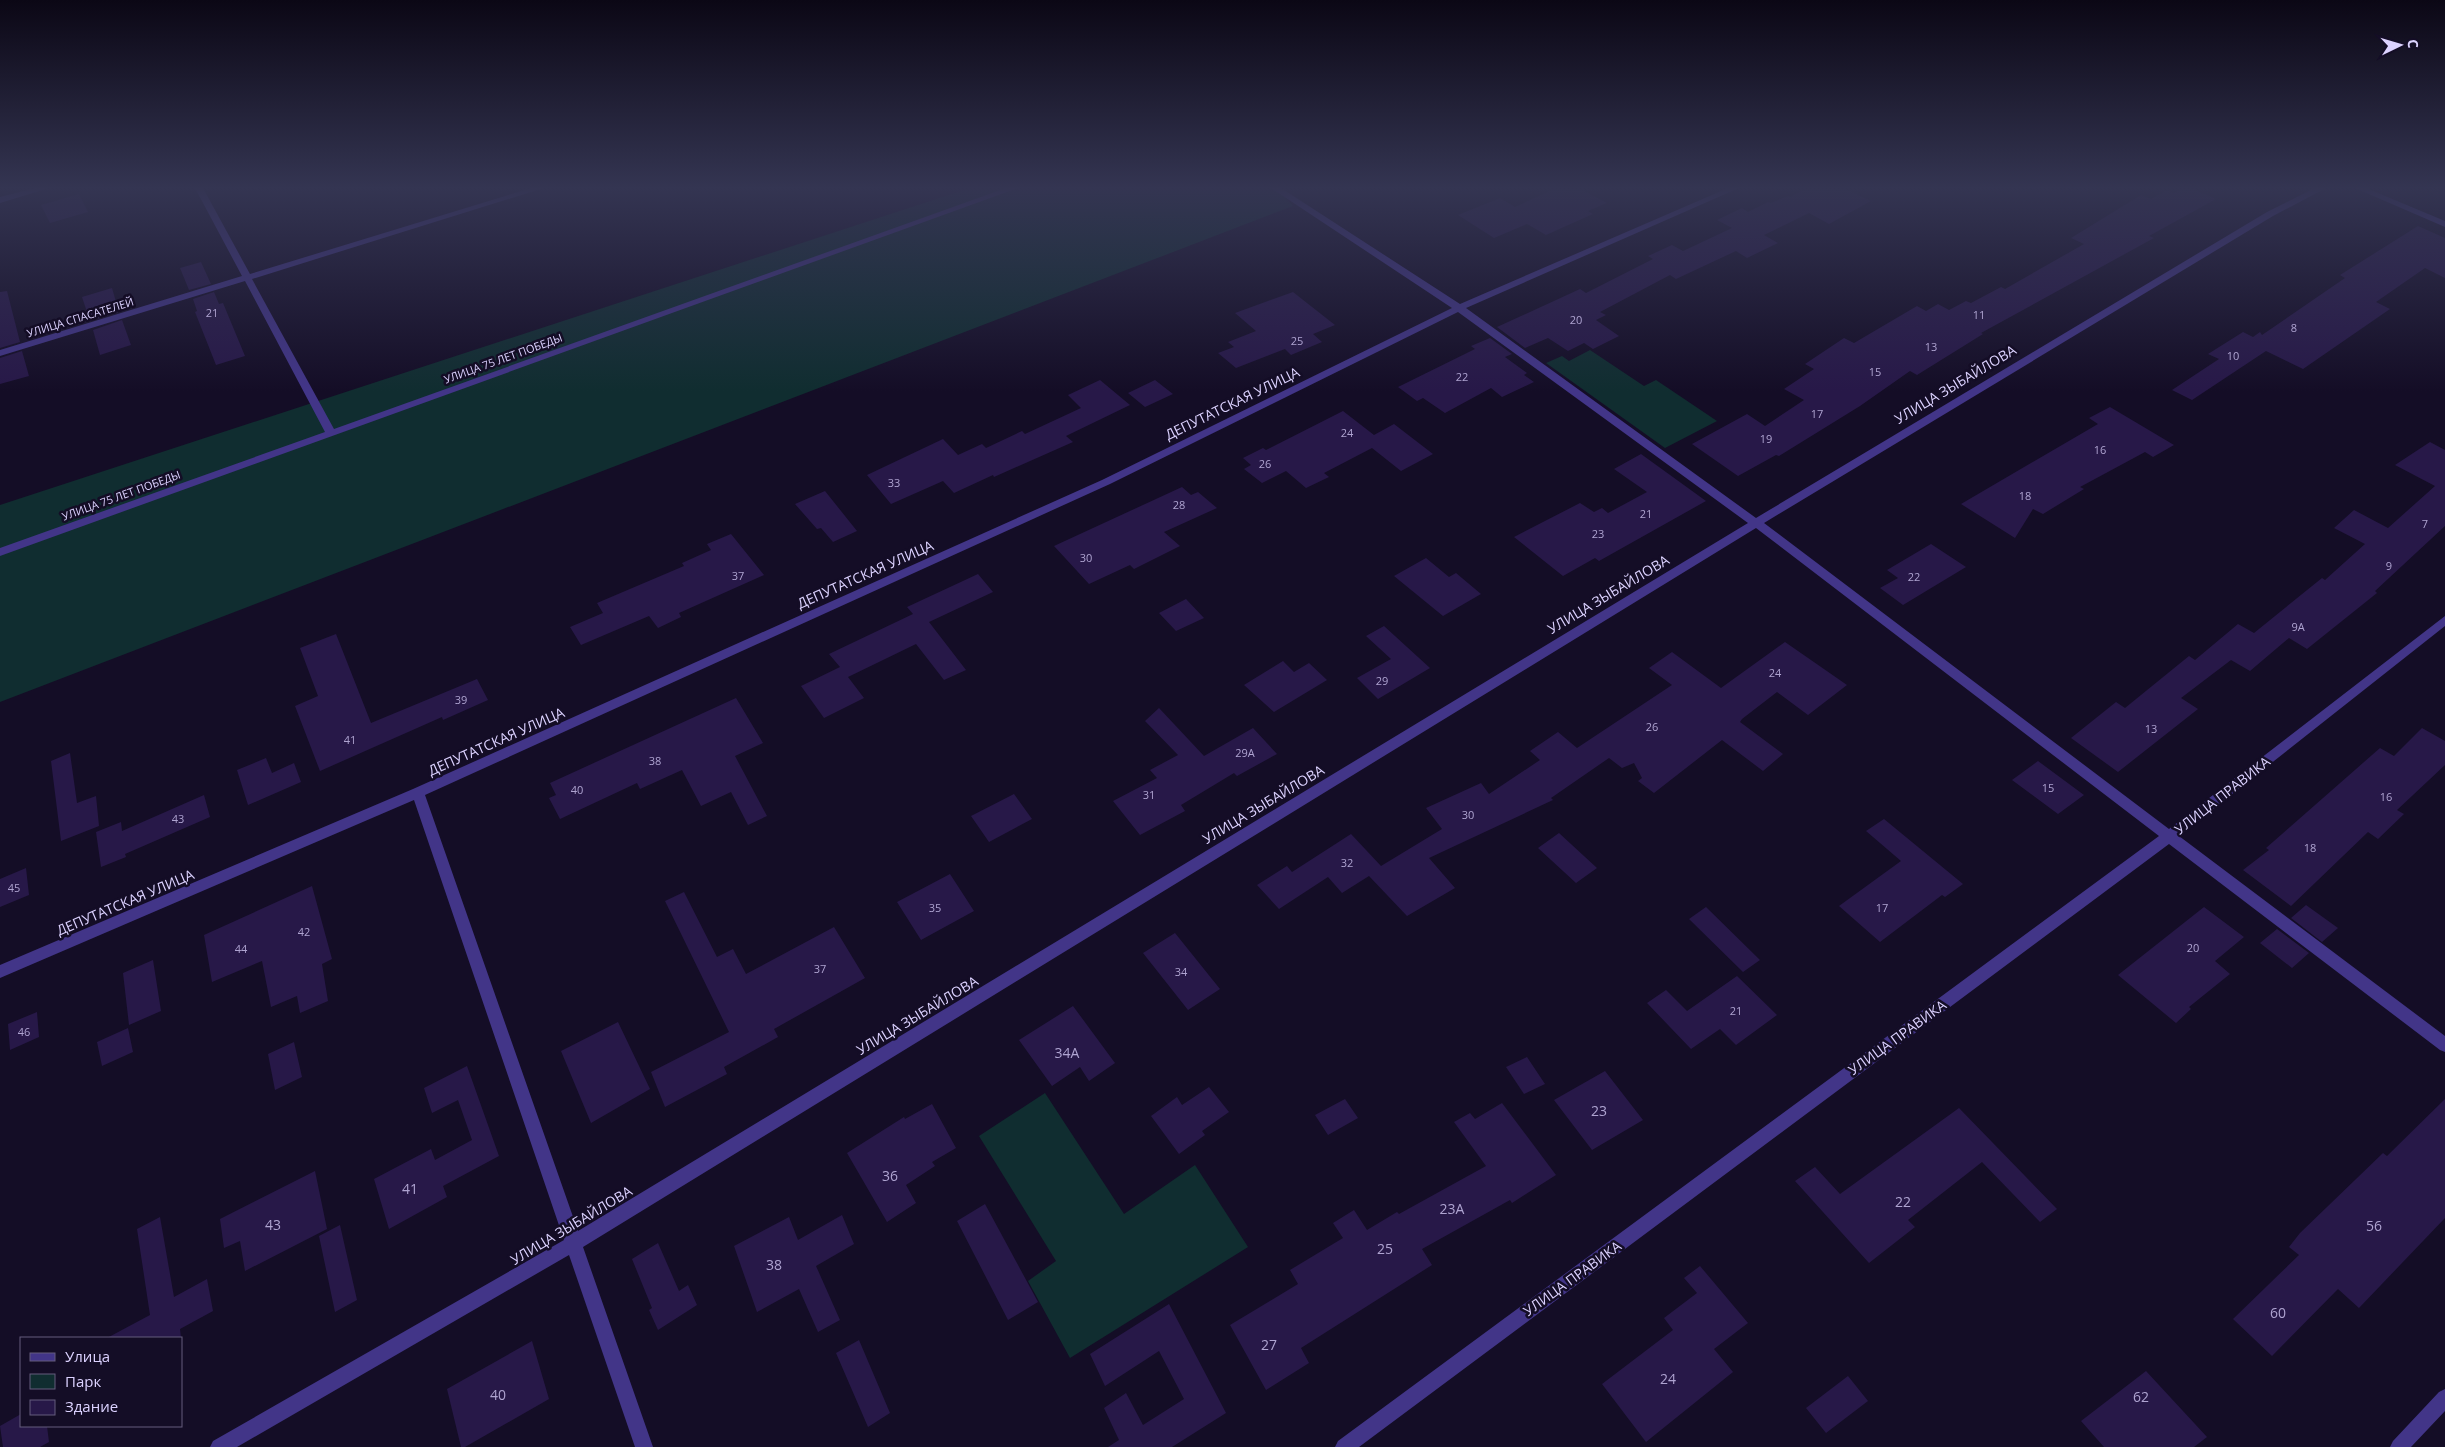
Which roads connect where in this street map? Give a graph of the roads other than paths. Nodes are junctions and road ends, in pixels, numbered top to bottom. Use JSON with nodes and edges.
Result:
{"nodes":[{"id":1,"x":236,"y":256,"type":"edge"},
{"id":2,"x":318,"y":256,"type":"edge"},
{"id":3,"x":826,"y":256,"type":"edge"},
{"id":4,"x":1379,"y":256,"type":"edge"},
{"id":5,"x":1580,"y":256,"type":"edge"},
{"id":6,"x":2201,"y":256,"type":"edge"},
{"id":7,"x":248,"y":277,"type":"junction"},
{"id":8,"x":1459,"y":308,"type":"junction"},
{"id":9,"x":0,"y":353,"type":"edge"},
{"id":10,"x":331,"y":433,"type":"junction"},
{"id":11,"x":1756,"y":523,"type":"junction"},
{"id":12,"x":0,"y":552,"type":"edge"},
{"id":13,"x":2445,"y":620,"type":"edge"},
{"id":14,"x":418,"y":793,"type":"junction"},
{"id":15,"x":2168,"y":837,"type":"junction"},
{"id":16,"x":0,"y":972,"type":"edge"},
{"id":17,"x":2445,"y":1045,"type":"edge"},
{"id":18,"x":574,"y":1243,"type":"junction"},
{"id":19,"x":2445,"y":1398,"type":"edge"},
{"id":20,"x":219,"y":1447,"type":"edge"},
{"id":21,"x":644,"y":1447,"type":"edge"},
{"id":22,"x":1344,"y":1447,"type":"edge"},
{"id":23,"x":2399,"y":1447,"type":"edge"}],
"edges":[{"from":1,"to":7,"type":"street"},
{"from":2,"to":7,"type":"street","name":"УЛИЦА СПАСАТЕЛЕЙ"},
{"from":3,"to":10,"type":"street","name":"УЛИЦА 75 ЛЕТ ПОБЕДЫ"},
{"from":4,"to":8,"type":"street"},
{"from":5,"to":8,"type":"street","name":"ДЕПУТАТСКАЯ УЛИЦА"},
{"from":6,"to":11,"type":"street","name":"УЛИЦА ЗЫБАЙЛОВА"},
{"from":7,"to":9,"type":"street","name":"УЛИЦА СПАСАТЕЛЕЙ"},
{"from":7,"to":10,"type":"street"},
{"from":8,"to":11,"type":"street"},
{"from":8,"to":14,"type":"street","name":"ДЕПУТАТСКАЯ УЛИЦА"},
{"from":10,"to":12,"type":"street","name":"УЛИЦА 75 ЛЕТ ПОБЕДЫ"},
{"from":11,"to":15,"type":"street"},
{"from":11,"to":18,"type":"street","name":"УЛИЦА ЗЫБАЙЛОВА"},
{"from":13,"to":15,"type":"street","name":"УЛИЦА ПРАВИКА"},
{"from":14,"to":16,"type":"street","name":"ДЕПУТАТСКАЯ УЛИЦА"},
{"from":14,"to":18,"type":"street"},
{"from":15,"to":17,"type":"street"},
{"from":15,"to":22,"type":"street","name":"УЛИЦА ПРАВИКА"},
{"from":18,"to":20,"type":"street","name":"УЛИЦА ЗЫБАЙЛОВА"},
{"from":18,"to":21,"type":"street"},
{"from":19,"to":23,"type":"street"}]}
